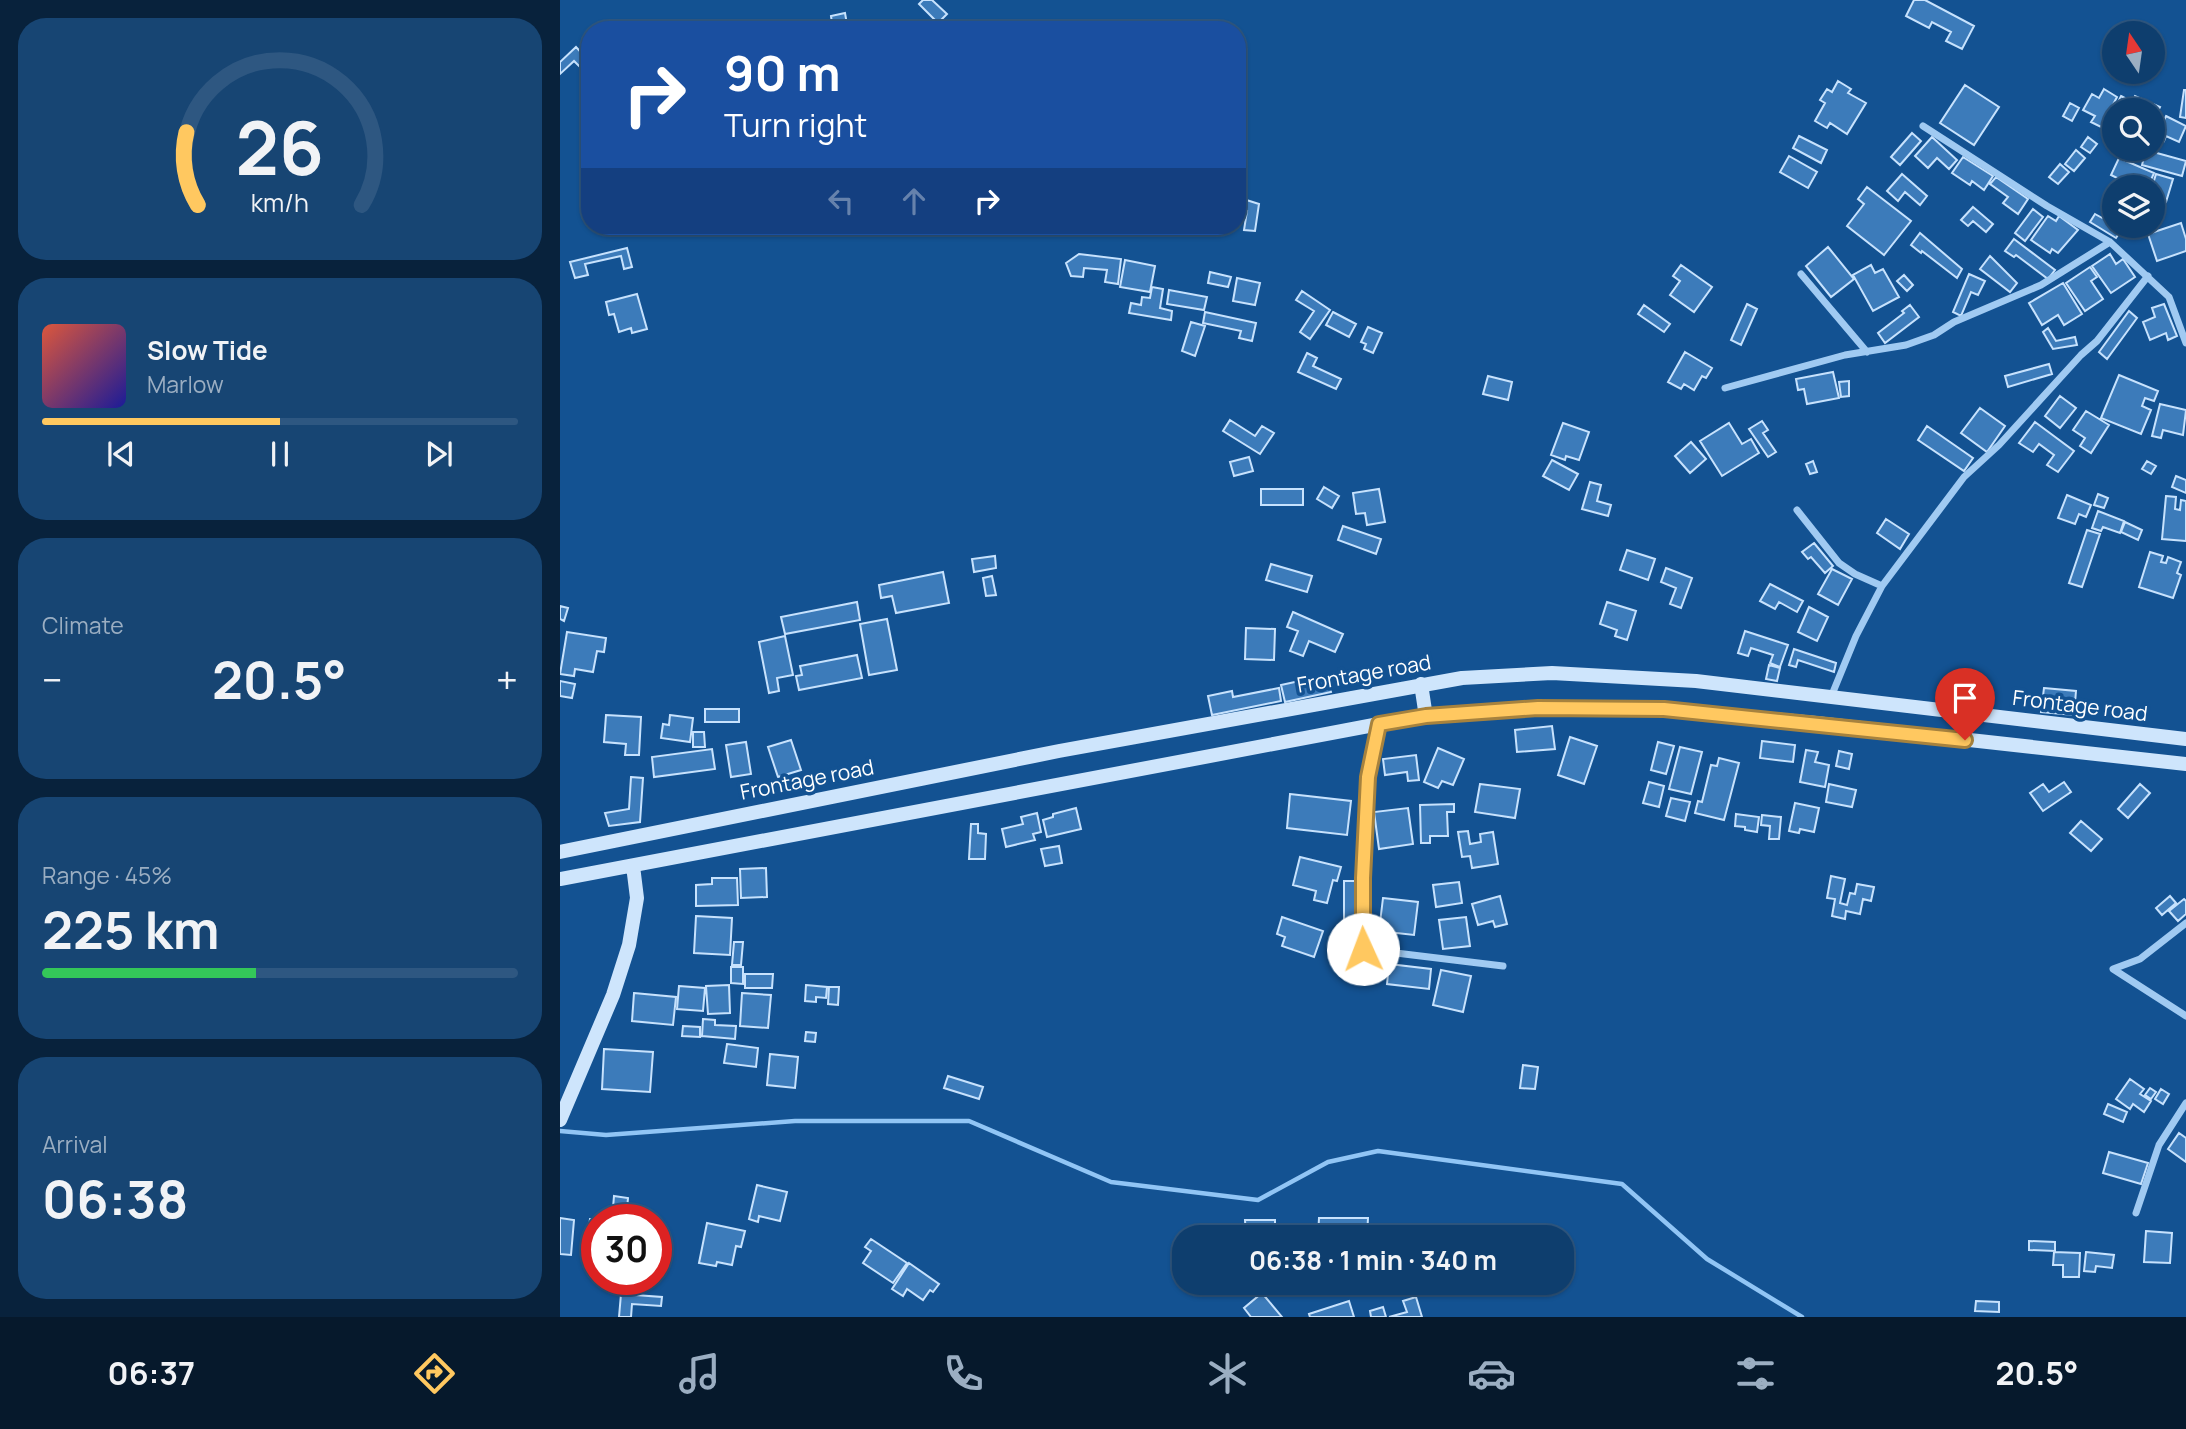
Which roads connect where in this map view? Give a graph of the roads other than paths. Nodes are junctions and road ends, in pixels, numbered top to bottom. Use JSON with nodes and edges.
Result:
{"nodes":[{"id":1,"x":1923,"y":126,"type":"dead end"},
{"id":2,"x":2110,"y":242,"type":"junction"},
{"id":3,"x":1801,"y":274,"type":"dead end"},
{"id":4,"x":2148,"y":276,"type":"junction"},
{"id":5,"x":2186,"y":343,"type":"edge"},
{"id":6,"x":1867,"y":352,"type":"junction"},
{"id":7,"x":1725,"y":388,"type":"dead end"},
{"id":8,"x":1797,"y":510,"type":"dead end"},
{"id":9,"x":1882,"y":586,"type":"junction"},
{"id":10,"x":1421,"y":684,"type":"junction"},
{"id":11,"x":1831,"y":698,"type":"junction"},
{"id":12,"x":1426,"y":716,"type":"junction"},
{"id":13,"x":1379,"y":724,"type":"junction"},
{"id":14,"x":2186,"y":740,"type":"edge"},
{"id":15,"x":2186,"y":764,"type":"edge"},
{"id":16,"x":560,"y":852,"type":"edge"},
{"id":17,"x":633,"y":866,"type":"junction"},
{"id":18,"x":560,"y":879,"type":"edge"},
{"id":19,"x":2186,"y":923,"type":"edge"},
{"id":20,"x":1503,"y":966,"type":"dead end"},
{"id":21,"x":2186,"y":1016,"type":"edge"},
{"id":22,"x":2186,"y":1102,"type":"edge"},
{"id":23,"x":561,"y":1117,"type":"edge"},
{"id":24,"x":2136,"y":1213,"type":"dead end"}],
"edges":[{"from":1,"to":2,"type":"street"},
{"from":2,"to":4,"type":"street"},
{"from":2,"to":6,"type":"street"},
{"from":3,"to":6,"type":"street"},
{"from":4,"to":5,"type":"street"},
{"from":4,"to":9,"type":"street"},
{"from":6,"to":7,"type":"street"},
{"from":8,"to":9,"type":"street"},
{"from":9,"to":11,"type":"street"},
{"from":10,"to":11,"type":"main road","name":"Frontage road"},
{"from":10,"to":12,"type":"main road"},
{"from":10,"to":16,"type":"main road","name":"Frontage road"},
{"from":11,"to":14,"type":"main road","name":"Frontage road"},
{"from":12,"to":13,"type":"main road"},
{"from":12,"to":15,"type":"main road"},
{"from":13,"to":17,"type":"main road"},
{"from":13,"to":20,"type":"street"},
{"from":17,"to":18,"type":"main road"},
{"from":17,"to":23,"type":"main road"},
{"from":19,"to":21,"type":"street"},
{"from":22,"to":24,"type":"street"}]}
